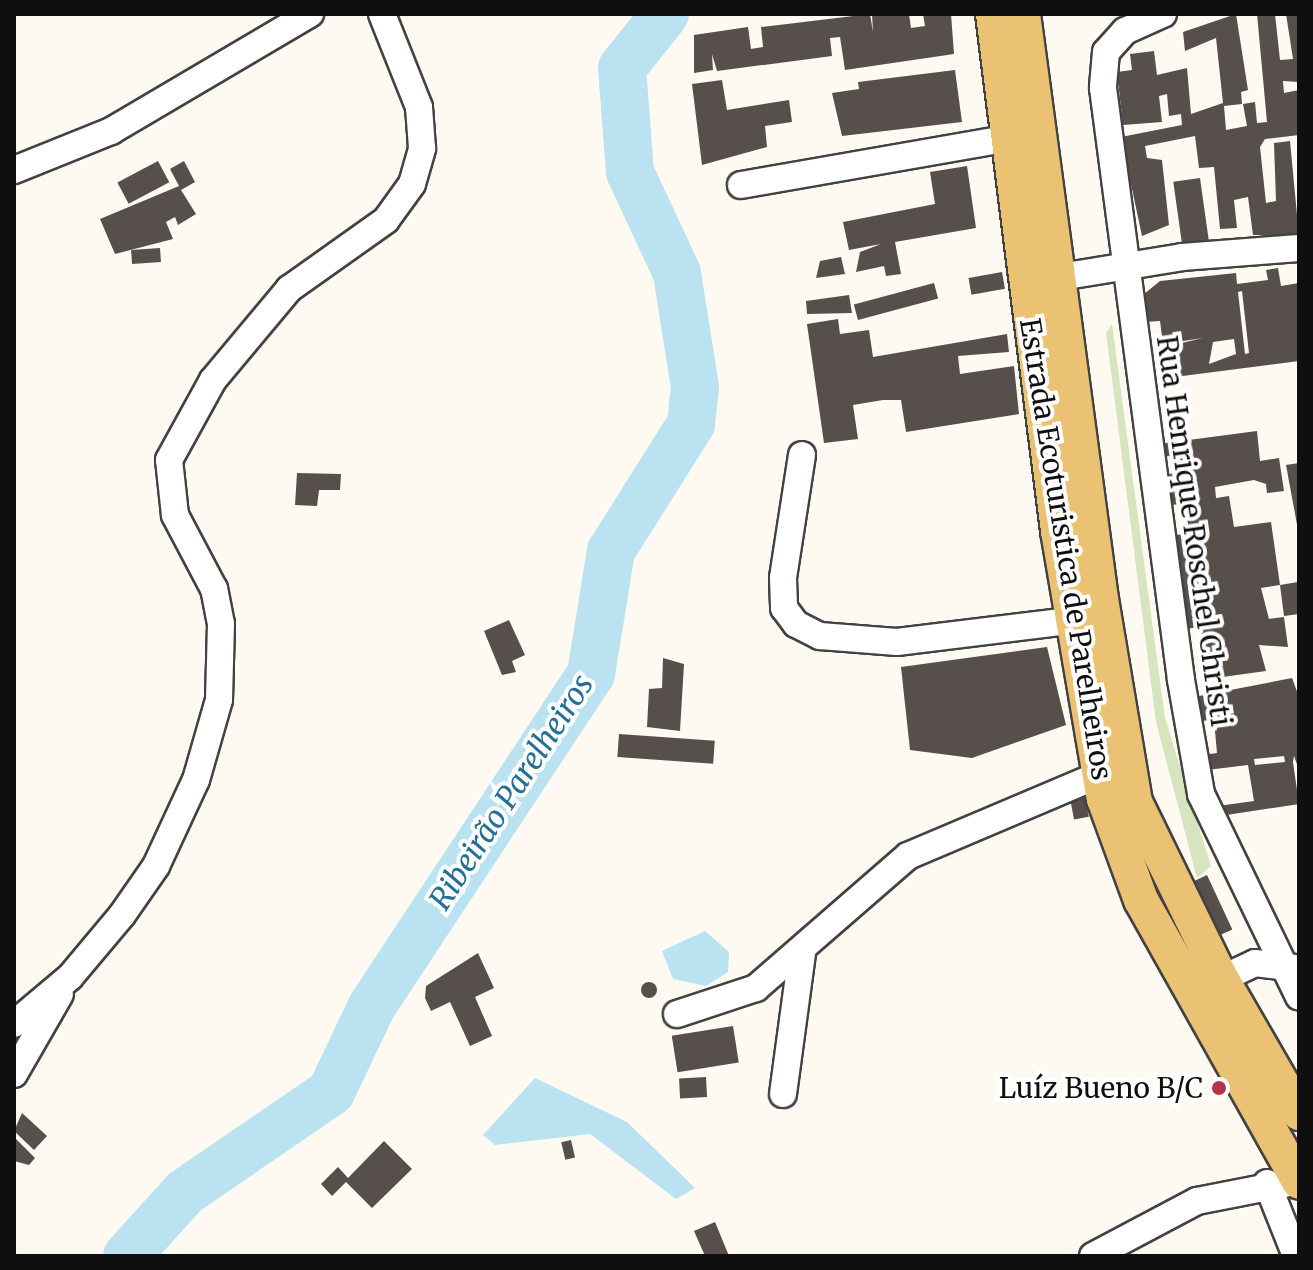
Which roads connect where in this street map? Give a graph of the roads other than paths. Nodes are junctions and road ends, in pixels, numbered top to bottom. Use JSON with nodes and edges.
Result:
{"nodes":[{"id":1,"x":310,"y":14,"type":"edge"},
{"id":2,"x":382,"y":14,"type":"edge"},
{"id":3,"x":993,"y":14,"type":"edge"},
{"id":4,"x":1023,"y":14,"type":"edge"},
{"id":5,"x":1163,"y":14,"type":"edge"},
{"id":6,"x":1009,"y":138,"type":"junction"},
{"id":7,"x":14,"y":170,"type":"edge"},
{"id":8,"x":741,"y":185,"type":"dead end"},
{"id":9,"x":1299,"y":248,"type":"edge"},
{"id":10,"x":1126,"y":265,"type":"junction"},
{"id":11,"x":1042,"y":280,"type":"junction"},
{"id":12,"x":802,"y":455,"type":"dead end"},
{"id":13,"x":1076,"y":620,"type":"junction"},
{"id":14,"x":1101,"y":774,"type":"junction"},
{"id":15,"x":802,"y":954,"type":"junction"},
{"id":16,"x":1291,"y":967,"type":"edge"},
{"id":17,"x":70,"y":977,"type":"junction"},
{"id":18,"x":1208,"y":985,"type":"junction"},
{"id":19,"x":1299,"y":997,"type":"edge"},
{"id":20,"x":677,"y":1014,"type":"dead end"},
{"id":21,"x":14,"y":1024,"type":"edge"},
{"id":22,"x":14,"y":1074,"type":"edge"},
{"id":23,"x":783,"y":1094,"type":"dead end"},
{"id":24,"x":1299,"y":1113,"type":"edge"},
{"id":25,"x":1291,"y":1172,"type":"edge"},
{"id":26,"x":1093,"y":1256,"type":"edge"},
{"id":27,"x":1296,"y":1256,"type":"edge"}],
"edges":[{"from":1,"to":7,"type":"street"},
{"from":2,"to":17,"type":"street"},
{"from":3,"to":6,"type":"main road","name":"Estrada Ecoturistica de Parelheiros"},
{"from":4,"to":11,"type":"main road","name":"Estrada Ecoturistica de Parelheiros"},
{"from":5,"to":10,"type":"street","name":"Rua Henrique Roschel Christi"},
{"from":6,"to":8,"type":"street"},
{"from":6,"to":11,"type":"main road","name":"Estrada Ecoturistica de Parelheiros"},
{"from":9,"to":10,"type":"street"},
{"from":10,"to":11,"type":"street"},
{"from":10,"to":16,"type":"street","name":"Rua Henrique Roschel Christi"},
{"from":11,"to":13,"type":"main road","name":"Estrada Ecoturistica de Parelheiros"},
{"from":11,"to":18,"type":"main road","name":"Estrada Ecoturistica de Parelheiros"},
{"from":12,"to":13,"type":"street"},
{"from":13,"to":14,"type":"main road","name":"Estrada Ecoturistica de Parelheiros"},
{"from":14,"to":15,"type":"street"},
{"from":14,"to":18,"type":"main road","name":"Estrada Ecoturistica de Parelheiros"},
{"from":15,"to":20,"type":"street"},
{"from":15,"to":23,"type":"street"},
{"from":16,"to":18,"type":"street"},
{"from":16,"to":19,"type":"street","name":"Rua Henrique Roschel Christi"},
{"from":17,"to":21,"type":"street"},
{"from":17,"to":22,"type":"street"},
{"from":18,"to":24,"type":"main road","name":"Estrada Ecoturistica de Parelheiros"},
{"from":18,"to":25,"type":"main road","name":"Estrada Ecoturistica de Parelheiros"},
{"from":25,"to":26,"type":"street"},
{"from":25,"to":27,"type":"street"}]}
